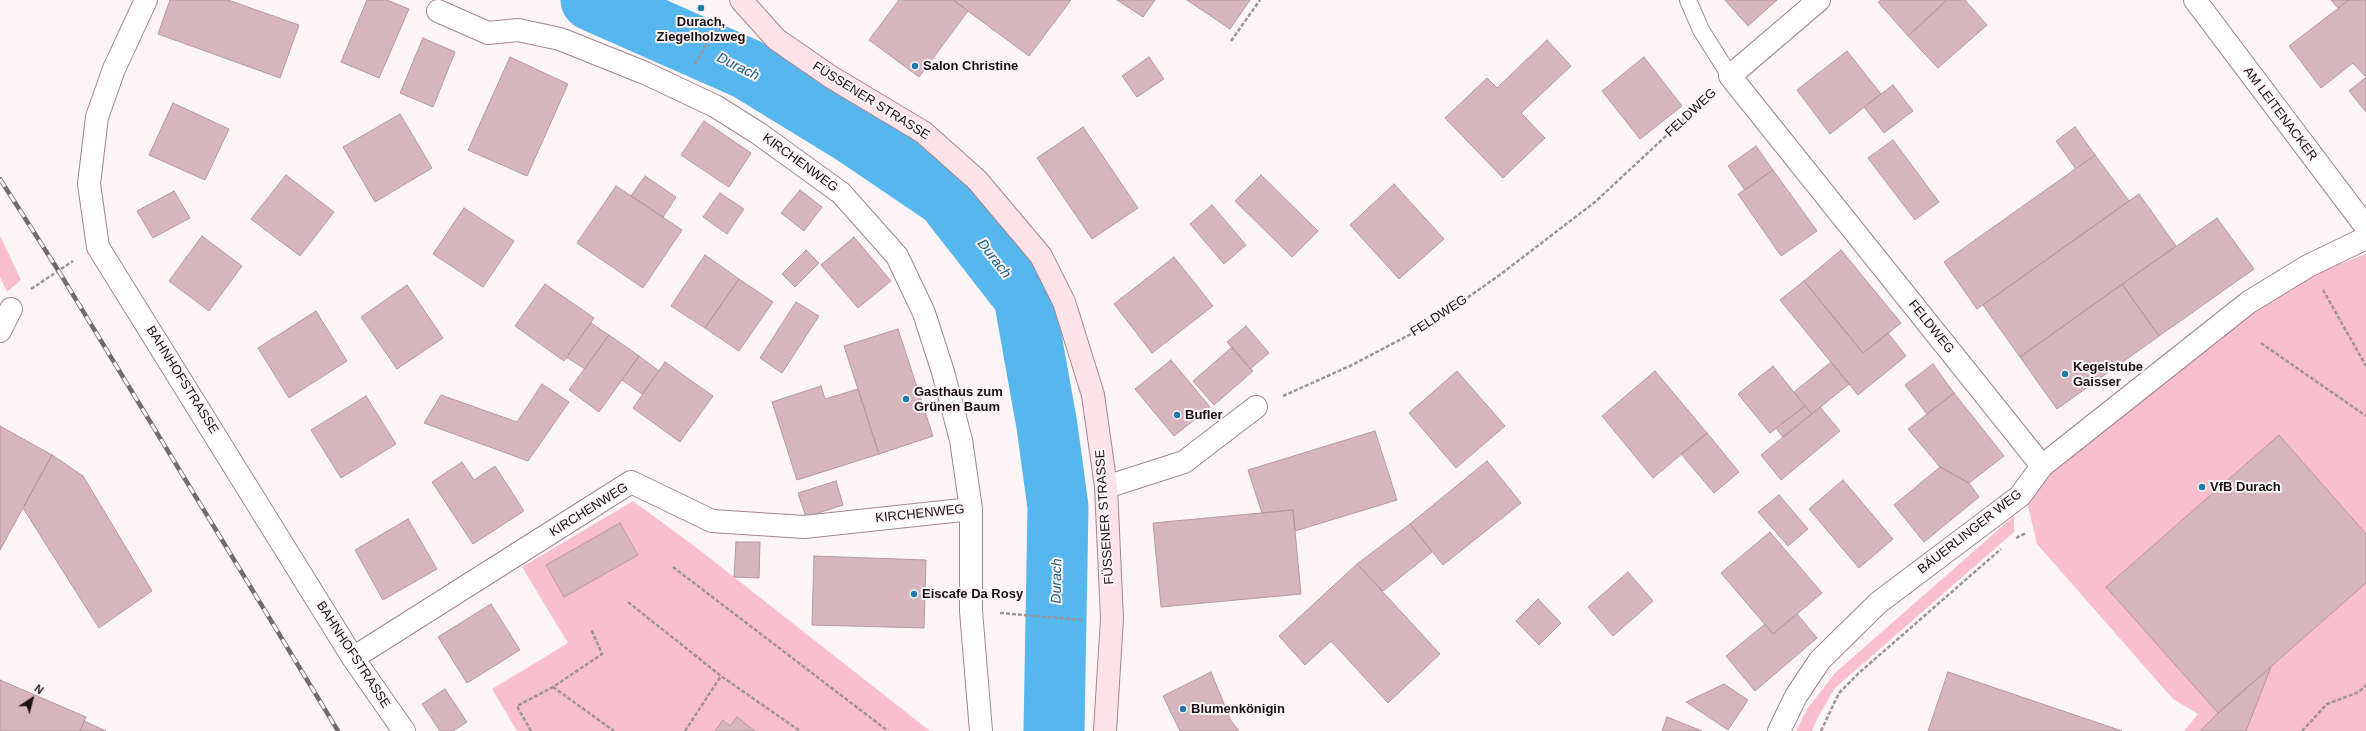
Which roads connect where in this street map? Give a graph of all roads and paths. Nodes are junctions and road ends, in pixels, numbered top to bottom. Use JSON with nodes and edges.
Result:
{"nodes":[{"id":1,"x":146,"y":0,"type":"edge"},
{"id":2,"x":741,"y":0,"type":"edge"},
{"id":3,"x":1260,"y":0,"type":"edge"},
{"id":4,"x":1688,"y":0,"type":"edge"},
{"id":5,"x":1819,"y":0,"type":"edge"},
{"id":6,"x":2195,"y":0,"type":"edge"},
{"id":7,"x":438,"y":11,"type":"dead end"},
{"id":8,"x":711,"y":37,"type":"dead end"},
{"id":9,"x":1231,"y":41,"type":"dead end"},
{"id":10,"x":695,"y":64,"type":"dead end"},
{"id":11,"x":1730,"y":76,"type":"junction"},
{"id":12,"x":2366,"y":227,"type":"edge"},
{"id":13,"x":2366,"y":238,"type":"edge"},
{"id":14,"x":98,"y":247,"type":"junction"},
{"id":15,"x":2308,"y":266,"type":"junction"},
{"id":16,"x":11,"y":309,"type":"joint"},
{"id":17,"x":0,"y":331,"type":"edge"},
{"id":18,"x":2261,"y":343,"type":"dead end"},
{"id":19,"x":2366,"y":366,"type":"edge"},
{"id":20,"x":1256,"y":408,"type":"joint"},
{"id":21,"x":2366,"y":416,"type":"edge"},
{"id":22,"x":2042,"y":466,"type":"junction"},
{"id":23,"x":1106,"y":487,"type":"junction"},
{"id":24,"x":971,"y":508,"type":"junction"},
{"id":25,"x":2026,"y":533,"type":"dead end"},
{"id":26,"x":2013,"y":539,"type":"dead end"},
{"id":27,"x":2007,"y":544,"type":"dead end"},
{"id":28,"x":673,"y":567,"type":"dead end"},
{"id":29,"x":628,"y":602,"type":"dead end"},
{"id":30,"x":1034,"y":615,"type":"dead end"},
{"id":31,"x":1088,"y":621,"type":"dead end"},
{"id":32,"x":591,"y":628,"type":"dead end"},
{"id":33,"x":353,"y":658,"type":"junction"},
{"id":34,"x":721,"y":676,"type":"junction"},
{"id":35,"x":2366,"y":686,"type":"edge"},
{"id":36,"x":553,"y":687,"type":"junction"},
{"id":37,"x":2307,"y":730,"type":"edge"},
{"id":38,"x":404,"y":731,"type":"edge"},
{"id":39,"x":532,"y":731,"type":"edge"},
{"id":40,"x":614,"y":731,"type":"edge"},
{"id":41,"x":685,"y":731,"type":"edge"},
{"id":42,"x":800,"y":731,"type":"edge"},
{"id":43,"x":888,"y":731,"type":"edge"},
{"id":44,"x":981,"y":731,"type":"edge"},
{"id":45,"x":1105,"y":731,"type":"edge"},
{"id":46,"x":1779,"y":731,"type":"edge"},
{"id":47,"x":1821,"y":731,"type":"edge"},
{"id":48,"x":2302,"y":731,"type":"edge"}],
"edges":[{"from":1,"to":14,"type":"street","name":"BAHNHOFSTRASSE"},
{"from":2,"to":23,"type":"main road","name":"FÜSSENER STRASSE"},
{"from":3,"to":9,"type":"path"},
{"from":4,"to":11,"type":"lane"},
{"from":5,"to":11,"type":"street"},
{"from":6,"to":12,"type":"street","name":"AM LEITENACKER"},
{"from":7,"to":24,"type":"street","name":"KIRCHENWEG"},
{"from":8,"to":10,"type":"path"},
{"from":11,"to":20,"type":"path","name":"FELDWEG"},
{"from":11,"to":22,"type":"street","name":"FELDWEG"},
{"from":13,"to":15,"type":"street","name":"BÄUERLINGER WEG"},
{"from":14,"to":16,"type":"path"},
{"from":14,"to":33,"type":"street","name":"BAHNHOFSTRASSE"},
{"from":15,"to":19,"type":"path"},
{"from":15,"to":22,"type":"street","name":"BÄUERLINGER WEG"},
{"from":16,"to":17,"type":"street"},
{"from":18,"to":21,"type":"path"},
{"from":20,"to":23,"type":"street"},
{"from":22,"to":46,"type":"street","name":"BÄUERLINGER WEG"},
{"from":23,"to":45,"type":"main road","name":"FÜSSENER STRASSE"},
{"from":24,"to":33,"type":"street","name":"KIRCHENWEG"},
{"from":24,"to":44,"type":"street","name":"KIRCHENWEG"},
{"from":25,"to":26,"type":"path"},
{"from":27,"to":47,"type":"path"},
{"from":28,"to":43,"type":"path"},
{"from":29,"to":34,"type":"path"},
{"from":30,"to":31,"type":"path"},
{"from":32,"to":36,"type":"path"},
{"from":33,"to":38,"type":"street","name":"BAHNHOFSTRASSE"},
{"from":34,"to":41,"type":"path"},
{"from":34,"to":42,"type":"path"},
{"from":35,"to":37,"type":"path"},
{"from":36,"to":39,"type":"path"},
{"from":36,"to":40,"type":"path"},
{"from":37,"to":48,"type":"path"}]}
